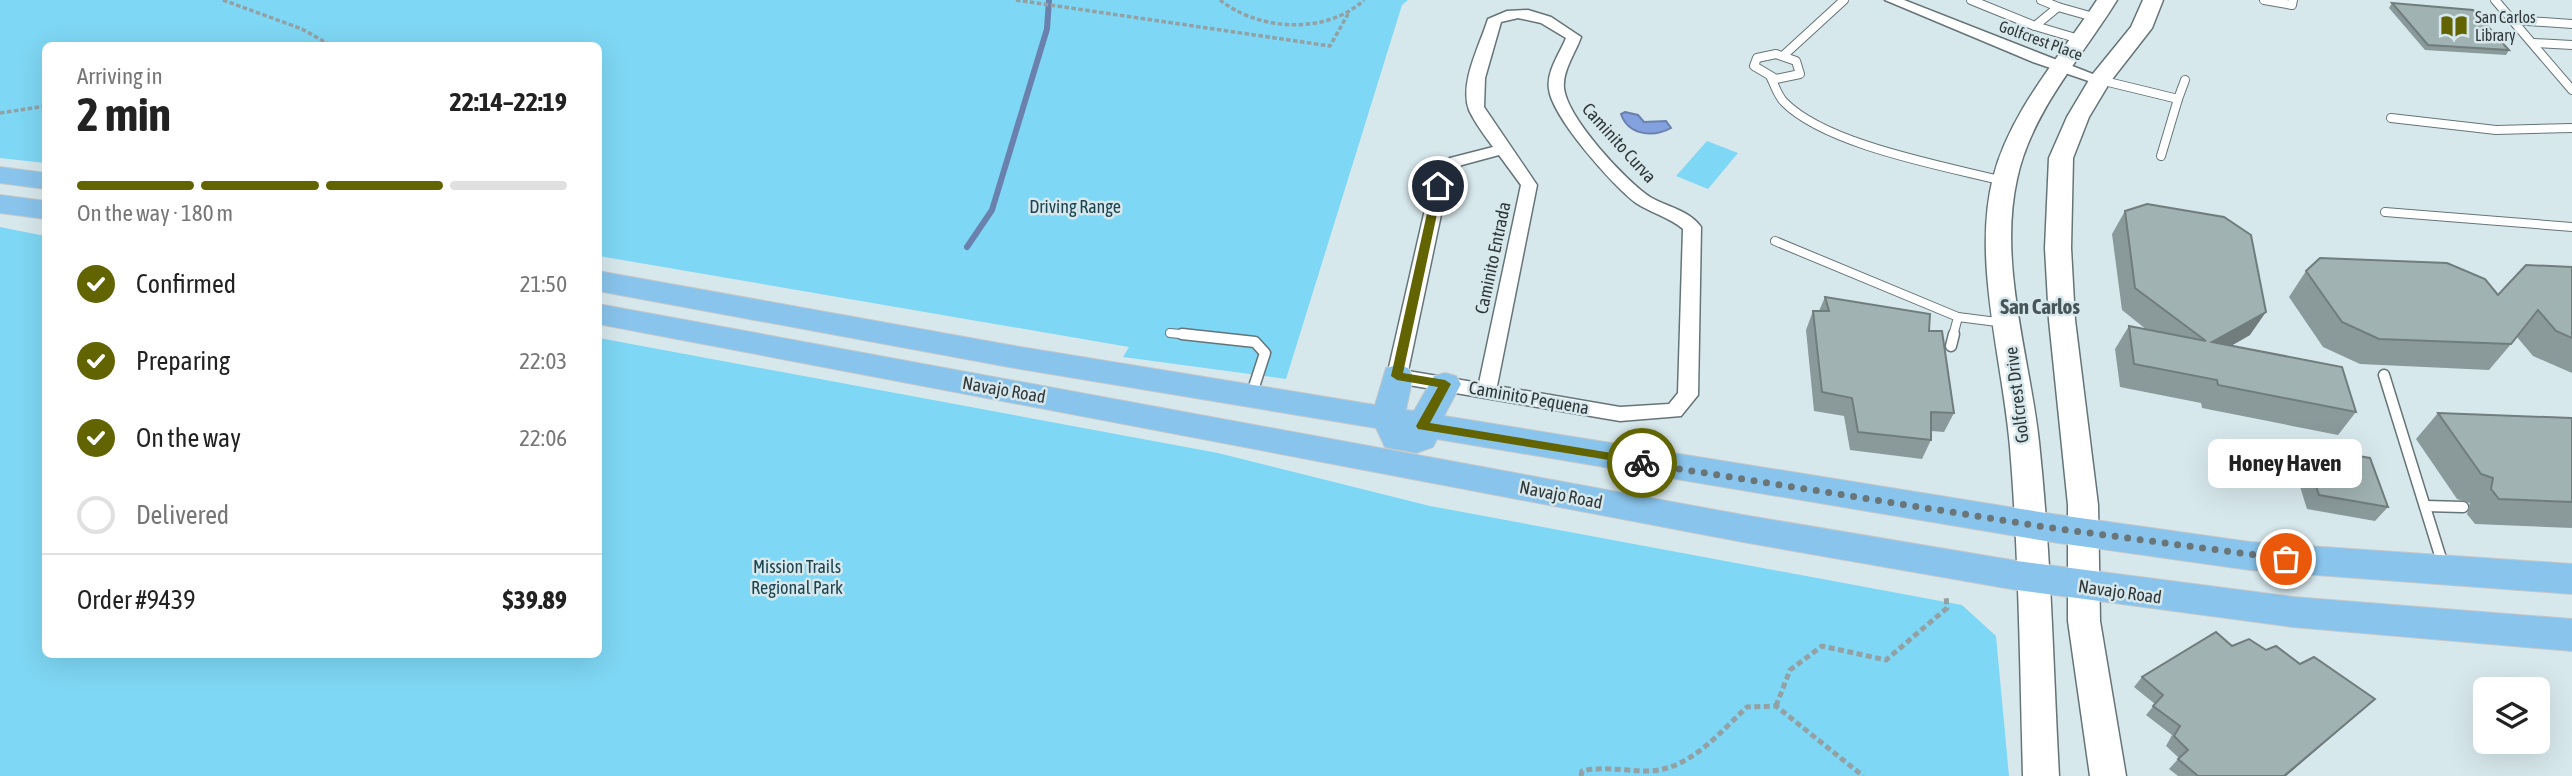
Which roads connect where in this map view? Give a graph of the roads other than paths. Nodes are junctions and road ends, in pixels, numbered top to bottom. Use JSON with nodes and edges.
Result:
{"nodes":[{"id":1,"x":1844,"y":0,"type":"edge"},
{"id":2,"x":1892,"y":0,"type":"edge"},
{"id":3,"x":1970,"y":0,"type":"edge"},
{"id":4,"x":2041,"y":0,"type":"edge"},
{"id":5,"x":2153,"y":0,"type":"edge"},
{"id":6,"x":2264,"y":0,"type":"edge"},
{"id":7,"x":2293,"y":0,"type":"edge"},
{"id":8,"x":2496,"y":0,"type":"edge"},
{"id":9,"x":2058,"y":7,"type":"junction"},
{"id":10,"x":2102,"y":9,"type":"edge"},
{"id":11,"x":2513,"y":20,"type":"junction"},
{"id":12,"x":2572,"y":24,"type":"edge"},
{"id":13,"x":1493,"y":26,"type":"joint"},
{"id":14,"x":2035,"y":26,"type":"junction"},
{"id":15,"x":2079,"y":39,"type":"junction"},
{"id":16,"x":2534,"y":43,"type":"junction"},
{"id":17,"x":2572,"y":45,"type":"edge"},
{"id":18,"x":1784,"y":55,"type":"junction"},
{"id":19,"x":2061,"y":67,"type":"junction"},
{"id":20,"x":1771,"y":78,"type":"junction"},
{"id":21,"x":2100,"y":80,"type":"junction"},
{"id":22,"x":2185,"y":80,"type":"dead end"},
{"id":23,"x":2572,"y":90,"type":"edge"},
{"id":24,"x":2178,"y":99,"type":"junction"},
{"id":25,"x":2391,"y":118,"type":"dead end"},
{"id":26,"x":2572,"y":128,"type":"edge"},
{"id":27,"x":1506,"y":149,"type":"junction"},
{"id":28,"x":2161,"y":156,"type":"dead end"},
{"id":29,"x":0,"y":176,"type":"edge"},
{"id":30,"x":42,"y":181,"type":"edge"},
{"id":31,"x":2005,"y":181,"type":"junction"},
{"id":32,"x":0,"y":204,"type":"edge"},
{"id":33,"x":42,"y":209,"type":"edge"},
{"id":34,"x":2385,"y":212,"type":"dead end"},
{"id":35,"x":2572,"y":227,"type":"edge"},
{"id":36,"x":1775,"y":241,"type":"dead end"},
{"id":37,"x":602,"y":282,"type":"edge"},
{"id":38,"x":602,"y":315,"type":"edge"},
{"id":39,"x":1958,"y":317,"type":"junction"},
{"id":40,"x":2008,"y":324,"type":"junction"},
{"id":41,"x":1170,"y":332,"type":"dead end"},
{"id":42,"x":1951,"y":346,"type":"dead end"},
{"id":43,"x":2384,"y":375,"type":"dead end"},
{"id":44,"x":1397,"y":376,"type":"junction"},
{"id":45,"x":1445,"y":384,"type":"junction"},
{"id":46,"x":1487,"y":390,"type":"junction"},
{"id":47,"x":1251,"y":397,"type":"junction"},
{"id":48,"x":1113,"y":410,"type":"junction"},
{"id":49,"x":1620,"y":414,"type":"joint"},
{"id":50,"x":1388,"y":420,"type":"junction"},
{"id":51,"x":1413,"y":437,"type":"junction"},
{"id":52,"x":1472,"y":477,"type":"junction"},
{"id":53,"x":2425,"y":506,"type":"junction"},
{"id":54,"x":2463,"y":507,"type":"dead end"},
{"id":55,"x":2031,"y":525,"type":"junction"},
{"id":56,"x":2082,"y":532,"type":"junction"},
{"id":57,"x":2445,"y":572,"type":"junction"},
{"id":58,"x":2033,"y":579,"type":"junction"},
{"id":59,"x":2572,"y":579,"type":"edge"},
{"id":60,"x":2083,"y":587,"type":"junction"},
{"id":61,"x":2572,"y":635,"type":"edge"},
{"id":62,"x":2041,"y":776,"type":"edge"},
{"id":63,"x":2108,"y":776,"type":"edge"}],
"edges":[{"from":1,"to":18,"type":"lane"},
{"from":2,"to":19,"type":"street","name":"Golfcrest Place"},
{"from":3,"to":14,"type":"lane"},
{"from":4,"to":9,"type":"lane"},
{"from":5,"to":21,"type":"main road"},
{"from":6,"to":7,"type":"lane"},
{"from":8,"to":11,"type":"lane"},
{"from":9,"to":10,"type":"lane"},
{"from":9,"to":14,"type":"lane"},
{"from":10,"to":15,"type":"main road","name":"Golfcrest Drive"},
{"from":11,"to":12,"type":"lane"},
{"from":11,"to":16,"type":"lane"},
{"from":13,"to":27,"type":"street","name":"Caminito Entrada"},
{"from":13,"to":49,"type":"street","name":"Caminito Curva"},
{"from":14,"to":15,"type":"lane"},
{"from":15,"to":19,"type":"main road","name":"Golfcrest Drive"},
{"from":16,"to":17,"type":"lane"},
{"from":16,"to":23,"type":"lane"},
{"from":18,"to":20,"type":"lane"},
{"from":18,"to":20,"type":"lane"},
{"from":19,"to":21,"type":"street","name":"Golfcrest Place"},
{"from":19,"to":31,"type":"main road","name":"Golfcrest Drive"},
{"from":20,"to":31,"type":"lane"},
{"from":21,"to":24,"type":"lane"},
{"from":21,"to":56,"type":"main road"},
{"from":22,"to":24,"type":"lane"},
{"from":24,"to":28,"type":"lane"},
{"from":25,"to":26,"type":"lane"},
{"from":27,"to":44,"type":"street"},
{"from":27,"to":46,"type":"street","name":"Caminito Entrada"},
{"from":29,"to":30,"type":"main road"},
{"from":31,"to":40,"type":"main road","name":"Golfcrest Drive"},
{"from":32,"to":33,"type":"main road"},
{"from":34,"to":35,"type":"lane"},
{"from":36,"to":39,"type":"lane"},
{"from":37,"to":47,"type":"main road","name":"Navajo Road"},
{"from":38,"to":48,"type":"main road","name":"Navajo Road"},
{"from":39,"to":40,"type":"lane"},
{"from":39,"to":42,"type":"lane"},
{"from":40,"to":55,"type":"main road","name":"Golfcrest Drive"},
{"from":41,"to":47,"type":"lane"},
{"from":43,"to":53,"type":"lane"},
{"from":44,"to":45,"type":"street","name":"Caminito Pequena"},
{"from":44,"to":50,"type":"main road"},
{"from":45,"to":46,"type":"street","name":"Caminito Pequena"},
{"from":45,"to":51,"type":"main road"},
{"from":46,"to":49,"type":"street","name":"Caminito Pequena"},
{"from":47,"to":50,"type":"main road","name":"Navajo Road"},
{"from":48,"to":51,"type":"main road"},
{"from":48,"to":52,"type":"main road","name":"Navajo Road"},
{"from":50,"to":51,"type":"main road"},
{"from":51,"to":52,"type":"main road"},
{"from":51,"to":55,"type":"main road"},
{"from":52,"to":58,"type":"main road","name":"Navajo Road"},
{"from":53,"to":54,"type":"lane"},
{"from":53,"to":57,"type":"lane"},
{"from":55,"to":56,"type":"main road"},
{"from":55,"to":58,"type":"main road","name":"Golfcrest Drive"},
{"from":56,"to":57,"type":"main road"},
{"from":56,"to":60,"type":"main road"},
{"from":57,"to":59,"type":"main road"},
{"from":58,"to":60,"type":"main road","name":"Navajo Road"},
{"from":58,"to":62,"type":"main road","name":"Golfcrest Drive"},
{"from":60,"to":61,"type":"main road","name":"Navajo Road"},
{"from":60,"to":63,"type":"main road"}]}
